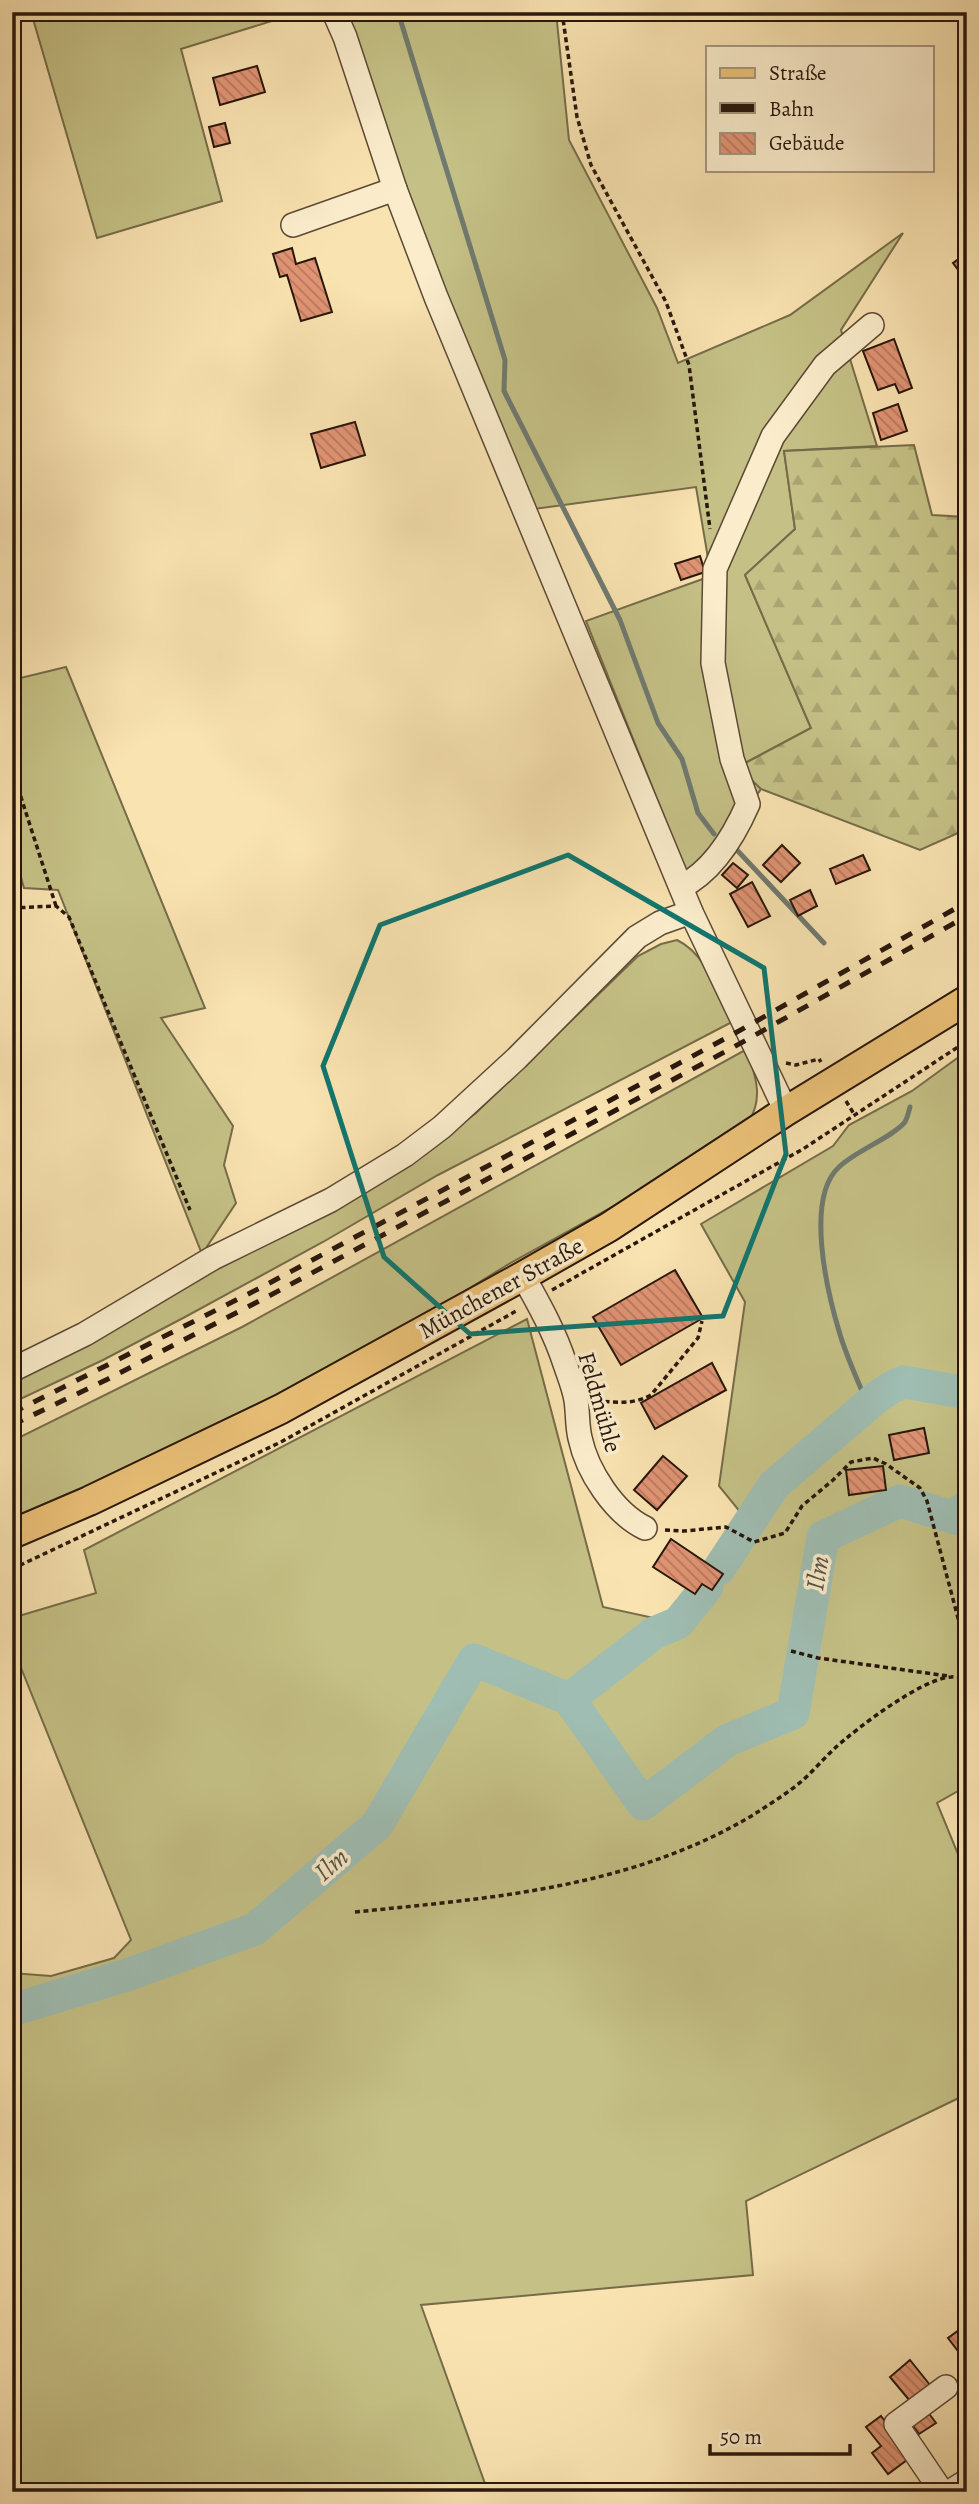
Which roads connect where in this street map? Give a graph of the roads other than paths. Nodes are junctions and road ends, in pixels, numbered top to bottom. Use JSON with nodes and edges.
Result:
{"nodes":[{"id":1,"x":334,"y":12,"type":"edge"},
{"id":2,"x":395,"y":189,"type":"junction"},
{"id":3,"x":293,"y":225,"type":"dead end"},
{"id":4,"x":872,"y":325,"type":"dead end"},
{"id":5,"x":681,"y":887,"type":"junction"},
{"id":6,"x":691,"y":912,"type":"junction"},
{"id":7,"x":967,"y":1000,"type":"edge"},
{"id":8,"x":786,"y":1111,"type":"junction"},
{"id":9,"x":523,"y":1276,"type":"junction"},
{"id":10,"x":12,"y":1370,"type":"edge"},
{"id":11,"x":645,"y":1528,"type":"road end"},
{"id":12,"x":12,"y":1534,"type":"edge"},
{"id":13,"x":946,"y":2387,"type":"dead end"},
{"id":14,"x":967,"y":2481,"type":"edge"},
{"id":15,"x":942,"y":2492,"type":"edge"},
{"id":16,"x":949,"y":2492,"type":"edge"}],
"edges":[{"from":1,"to":2,"type":"street"},
{"from":2,"to":3,"type":"street"},
{"from":2,"to":5,"type":"street"},
{"from":4,"to":5,"type":"street"},
{"from":5,"to":6,"type":"street"},
{"from":6,"to":8,"type":"street"},
{"from":6,"to":10,"type":"street"},
{"from":7,"to":8,"type":"main road","name":"Münchener Straße"},
{"from":8,"to":9,"type":"main road","name":"Münchener Straße"},
{"from":9,"to":11,"type":"street","name":"Feldmühle"},
{"from":9,"to":12,"type":"main road","name":"Münchener Straße"},
{"from":13,"to":15,"type":"street"},
{"from":14,"to":16,"type":"street"}]}
